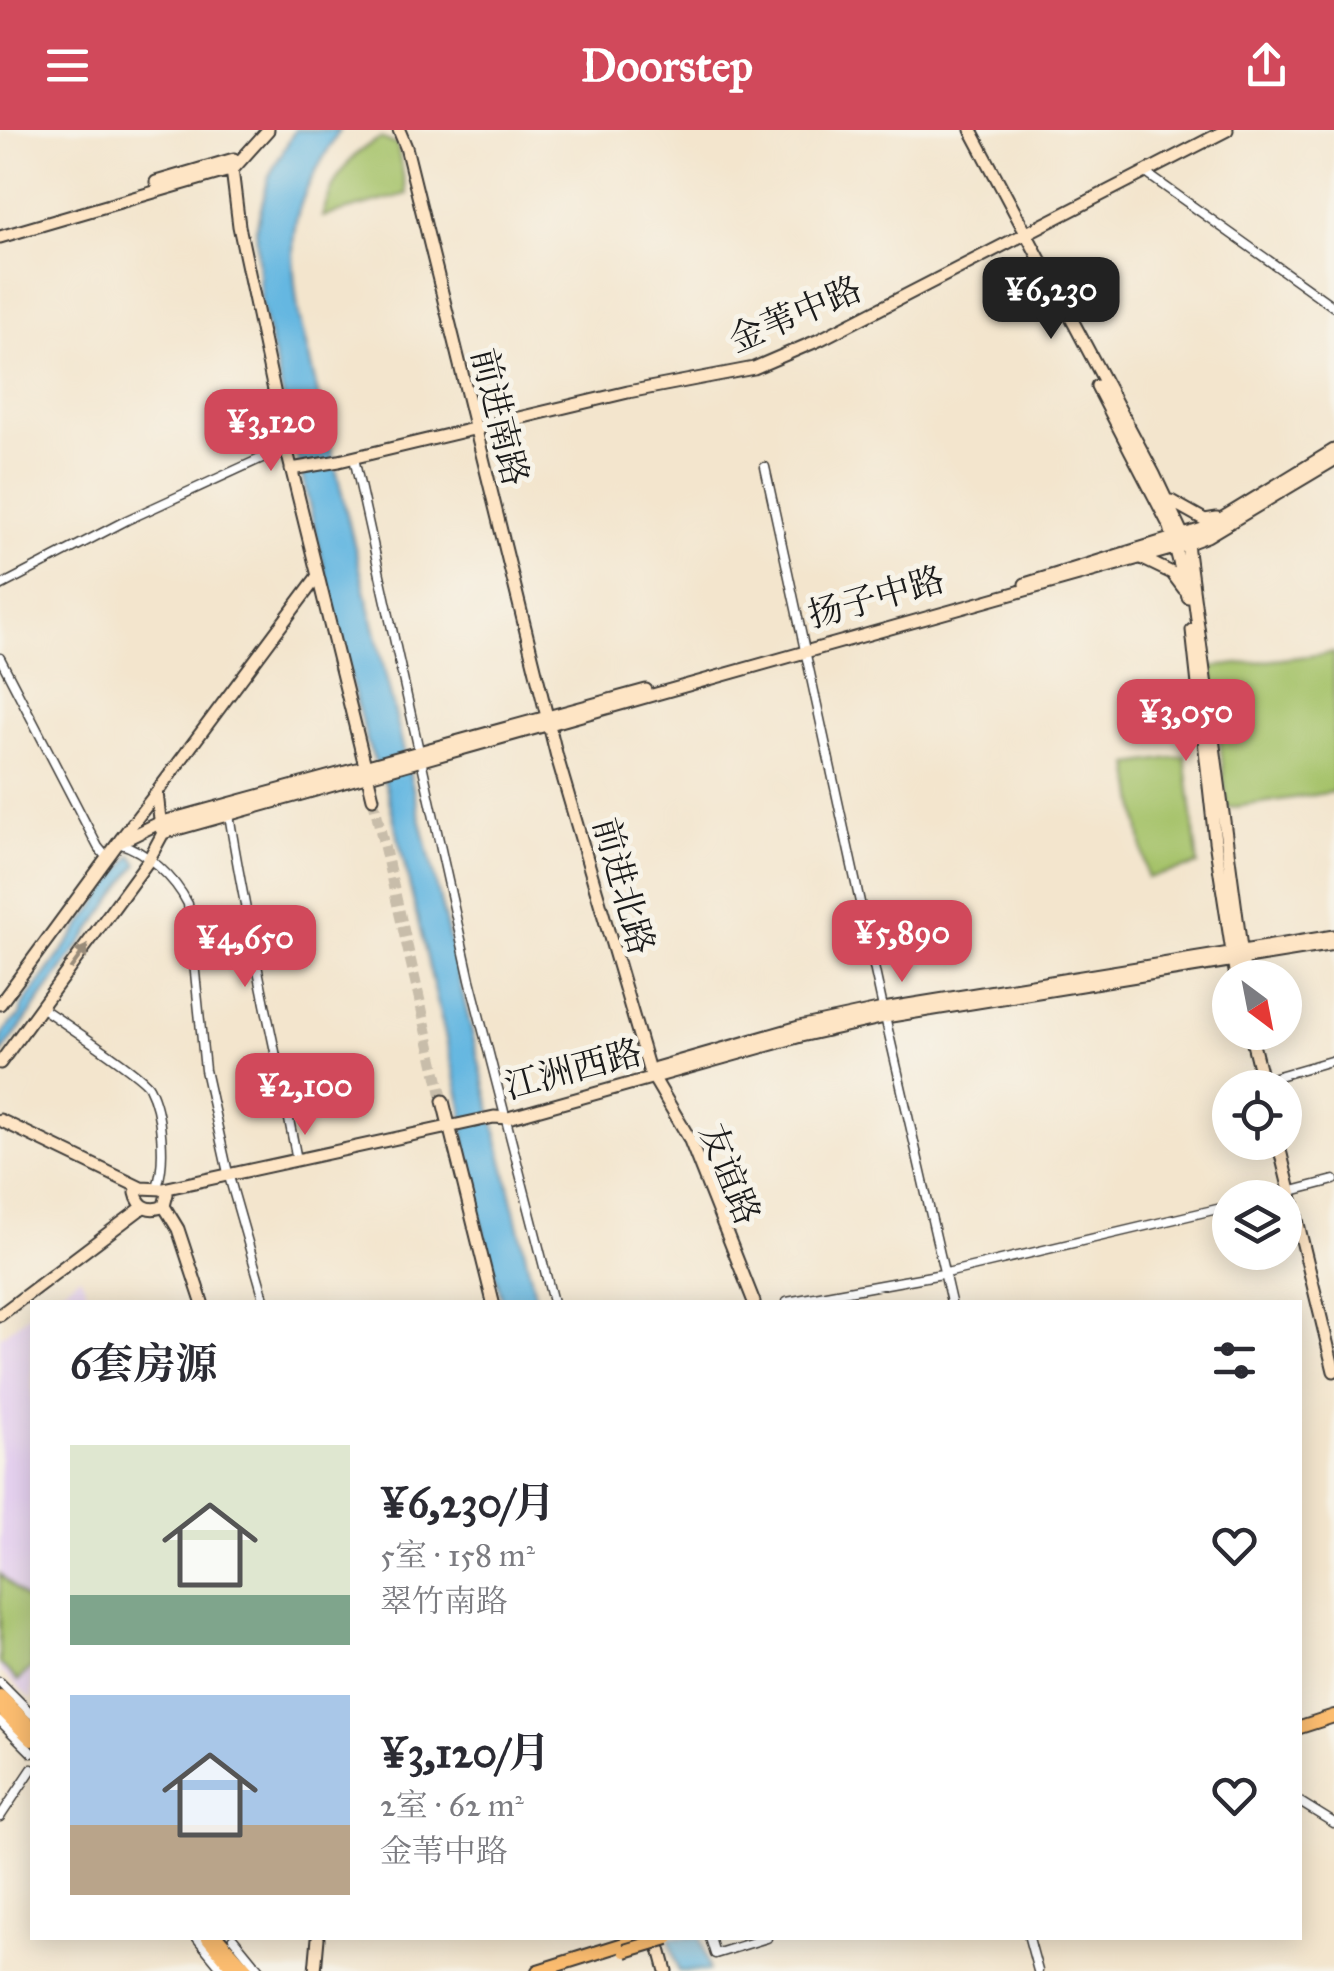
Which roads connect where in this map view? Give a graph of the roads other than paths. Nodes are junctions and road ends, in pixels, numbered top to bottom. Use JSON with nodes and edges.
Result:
{"nodes":[{"id":1,"x":260,"y":130,"type":"edge"},
{"id":2,"x":268,"y":130,"type":"edge"},
{"id":3,"x":399,"y":130,"type":"edge"},
{"id":4,"x":962,"y":130,"type":"edge"},
{"id":5,"x":970,"y":130,"type":"edge"},
{"id":6,"x":1228,"y":130,"type":"edge"},
{"id":7,"x":232,"y":165,"type":"junction"},
{"id":8,"x":1146,"y":173,"type":"junction"},
{"id":9,"x":0,"y":229,"type":"edge"},
{"id":10,"x":0,"y":237,"type":"edge"},
{"id":11,"x":1024,"y":237,"type":"junction"},
{"id":12,"x":1334,"y":307,"type":"edge"},
{"id":13,"x":474,"y":428,"type":"junction"},
{"id":14,"x":286,"y":447,"type":"junction"},
{"id":15,"x":1334,"y":450,"type":"edge"},
{"id":16,"x":354,"y":458,"type":"junction"},
{"id":17,"x":1334,"y":460,"type":"edge"},
{"id":18,"x":765,"y":467,"type":"dead end"},
{"id":19,"x":294,"y":469,"type":"junction"},
{"id":20,"x":1163,"y":492,"type":"junction"},
{"id":21,"x":1226,"y":516,"type":"junction"},
{"id":22,"x":1181,"y":541,"type":"junction"},
{"id":23,"x":1140,"y":558,"type":"junction"},
{"id":24,"x":318,"y":577,"type":"junction"},
{"id":25,"x":0,"y":586,"type":"edge"},
{"id":26,"x":1188,"y":596,"type":"junction"},
{"id":27,"x":806,"y":649,"type":"junction"},
{"id":28,"x":0,"y":658,"type":"edge"},
{"id":29,"x":548,"y":722,"type":"junction"},
{"id":30,"x":418,"y":756,"type":"junction"},
{"id":31,"x":369,"y":770,"type":"junction"},
{"id":32,"x":157,"y":792,"type":"junction"},
{"id":33,"x":373,"y":798,"type":"tunnel mouth"},
{"id":34,"x":228,"y":814,"type":"junction"},
{"id":35,"x":161,"y":828,"type":"junction"},
{"id":36,"x":118,"y":843,"type":"junction"},
{"id":37,"x":107,"y":858,"type":"junction"},
{"id":38,"x":148,"y":861,"type":"junction"},
{"id":39,"x":1334,"y":936,"type":"edge"},
{"id":40,"x":1334,"y":944,"type":"edge"},
{"id":41,"x":1236,"y":955,"type":"junction"},
{"id":42,"x":1236,"y":960,"type":"edge"},
{"id":43,"x":1238,"y":960,"type":"edge"},
{"id":44,"x":0,"y":1004,"type":"edge"},
{"id":45,"x":42,"y":1008,"type":"junction"},
{"id":46,"x":884,"y":1013,"type":"junction"},
{"id":47,"x":1334,"y":1060,"type":"edge"},
{"id":48,"x":0,"y":1063,"type":"edge"},
{"id":49,"x":1302,"y":1072,"type":"edge"},
{"id":50,"x":651,"y":1073,"type":"junction"},
{"id":51,"x":443,"y":1101,"type":"tunnel mouth"},
{"id":52,"x":502,"y":1115,"type":"junction"},
{"id":53,"x":0,"y":1124,"type":"edge"},
{"id":54,"x":453,"y":1127,"type":"junction"},
{"id":55,"x":298,"y":1160,"type":"junction"},
{"id":56,"x":228,"y":1174,"type":"junction"},
{"id":57,"x":1334,"y":1180,"type":"edge"},
{"id":58,"x":160,"y":1188,"type":"junction"},
{"id":59,"x":1302,"y":1188,"type":"edge"},
{"id":60,"x":139,"y":1190,"type":"junction"},
{"id":61,"x":164,"y":1206,"type":"junction"},
{"id":62,"x":143,"y":1207,"type":"junction"},
{"id":63,"x":1212,"y":1210,"type":"edge"},
{"id":64,"x":1302,"y":1221,"type":"edge"},
{"id":65,"x":1302,"y":1226,"type":"edge"},
{"id":66,"x":942,"y":1274,"type":"junction"},
{"id":67,"x":201,"y":1300,"type":"edge"},
{"id":68,"x":263,"y":1300,"type":"edge"},
{"id":69,"x":494,"y":1300,"type":"edge"},
{"id":70,"x":552,"y":1300,"type":"edge"},
{"id":71,"x":753,"y":1300,"type":"edge"},
{"id":72,"x":798,"y":1300,"type":"edge"},
{"id":73,"x":950,"y":1300,"type":"edge"},
{"id":74,"x":0,"y":1315,"type":"edge"},
{"id":75,"x":1334,"y":1343,"type":"edge"},
{"id":76,"x":1334,"y":1371,"type":"edge"},
{"id":77,"x":0,"y":1682,"type":"edge"},
{"id":78,"x":0,"y":1696,"type":"edge"},
{"id":79,"x":0,"y":1708,"type":"edge"},
{"id":80,"x":30,"y":1712,"type":"edge"},
{"id":81,"x":1334,"y":1716,"type":"edge"},
{"id":82,"x":0,"y":1721,"type":"edge"},
{"id":83,"x":1334,"y":1725,"type":"edge"},
{"id":84,"x":30,"y":1726,"type":"edge"},
{"id":85,"x":1302,"y":1726,"type":"edge"},
{"id":86,"x":1302,"y":1735,"type":"edge"},
{"id":87,"x":30,"y":1738,"type":"edge"},
{"id":88,"x":30,"y":1751,"type":"edge"},
{"id":89,"x":30,"y":1773,"type":"edge"},
{"id":90,"x":1302,"y":1803,"type":"edge"},
{"id":91,"x":0,"y":1817,"type":"edge"},
{"id":92,"x":1334,"y":1823,"type":"edge"},
{"id":93,"x":199,"y":1940,"type":"edge"},
{"id":94,"x":210,"y":1940,"type":"edge"},
{"id":95,"x":220,"y":1940,"type":"edge"},
{"id":96,"x":234,"y":1940,"type":"edge"},
{"id":97,"x":318,"y":1940,"type":"edge"},
{"id":98,"x":640,"y":1940,"type":"edge"},
{"id":99,"x":658,"y":1940,"type":"edge"},
{"id":100,"x":659,"y":1940,"type":"edge"},
{"id":101,"x":711,"y":1940,"type":"edge"},
{"id":102,"x":761,"y":1940,"type":"edge"},
{"id":103,"x":1030,"y":1940,"type":"edge"},
{"id":104,"x":624,"y":1948,"type":"junction"},
{"id":105,"x":224,"y":1971,"type":"edge"},
{"id":106,"x":235,"y":1971,"type":"edge"},
{"id":107,"x":248,"y":1971,"type":"edge"},
{"id":108,"x":260,"y":1971,"type":"edge"},
{"id":109,"x":315,"y":1971,"type":"edge"},
{"id":110,"x":538,"y":1971,"type":"edge"},
{"id":111,"x":562,"y":1971,"type":"edge"},
{"id":112,"x":666,"y":1971,"type":"edge"},
{"id":113,"x":1038,"y":1971,"type":"edge"}],
"edges":[{"from":1,"to":7,"type":"main road"},
{"from":2,"to":7,"type":"main road"},
{"from":3,"to":13,"type":"main road","name":"前进南路"},
{"from":4,"to":11,"type":"main road"},
{"from":5,"to":11,"type":"main road"},
{"from":6,"to":8,"type":"main road","name":"金苇中路"},
{"from":7,"to":9,"type":"main road"},
{"from":7,"to":10,"type":"main road"},
{"from":7,"to":14,"type":"main road"},
{"from":8,"to":11,"type":"main road","name":"金苇中路"},
{"from":8,"to":12,"type":"street"},
{"from":11,"to":13,"type":"main road","name":"金苇中路"},
{"from":11,"to":20,"type":"main road"},
{"from":11,"to":22,"type":"main road"},
{"from":13,"to":16,"type":"main road","name":"金苇中路"},
{"from":13,"to":29,"type":"main road","name":"前进南路"},
{"from":14,"to":19,"type":"main road"},
{"from":14,"to":25,"type":"street"},
{"from":15,"to":21,"type":"main road","name":"扬子中路"},
{"from":16,"to":19,"type":"main road","name":"金苇中路"},
{"from":16,"to":30,"type":"street"},
{"from":17,"to":22,"type":"main road","name":"扬子中路"},
{"from":18,"to":27,"type":"street"},
{"from":19,"to":24,"type":"main road"},
{"from":20,"to":21,"type":"main road"},
{"from":20,"to":22,"type":"main road"},
{"from":21,"to":22,"type":"main road","name":"扬子中路"},
{"from":22,"to":23,"type":"main road","name":"扬子中路"},
{"from":22,"to":26,"type":"main road"},
{"from":22,"to":27,"type":"main road","name":"扬子中路"},
{"from":22,"to":41,"type":"main road"},
{"from":23,"to":26,"type":"main road"},
{"from":23,"to":27,"type":"main road","name":"扬子中路"},
{"from":24,"to":31,"type":"main road"},
{"from":24,"to":32,"type":"main road"},
{"from":26,"to":41,"type":"main road"},
{"from":27,"to":29,"type":"main road","name":"扬子中路"},
{"from":27,"to":46,"type":"street"},
{"from":28,"to":37,"type":"street"},
{"from":29,"to":30,"type":"main road","name":"扬子中路"},
{"from":29,"to":50,"type":"main road","name":"前进北路"},
{"from":30,"to":31,"type":"main road","name":"扬子中路"},
{"from":30,"to":52,"type":"street"},
{"from":31,"to":33,"type":"main road"},
{"from":31,"to":34,"type":"main road"},
{"from":31,"to":35,"type":"main road"},
{"from":32,"to":35,"type":"main road"},
{"from":32,"to":36,"type":"main road"},
{"from":34,"to":35,"type":"main road"},
{"from":34,"to":55,"type":"street"},
{"from":35,"to":36,"type":"main road"},
{"from":35,"to":38,"type":"main road"},
{"from":36,"to":37,"type":"main road"},
{"from":36,"to":38,"type":"street"},
{"from":37,"to":44,"type":"main road"},
{"from":45,"to":38,"type":"main road","one_way":true},
{"from":38,"to":56,"type":"street"},
{"from":39,"to":41,"type":"main road","name":"江洲西路"},
{"from":40,"to":41,"type":"main road","name":"江洲西路"},
{"from":41,"to":42,"type":"main road"},
{"from":41,"to":43,"type":"main road"},
{"from":41,"to":46,"type":"main road","name":"江洲西路"},
{"from":45,"to":48,"type":"main road"},
{"from":45,"to":58,"type":"street"},
{"from":46,"to":50,"type":"main road","name":"江洲西路"},
{"from":46,"to":66,"type":"street"},
{"from":47,"to":49,"type":"street"},
{"from":50,"to":52,"type":"main road","name":"江洲西路"},
{"from":50,"to":71,"type":"main road","name":"友谊路"},
{"from":51,"to":54,"type":"main road"},
{"from":52,"to":54,"type":"main road","name":"江洲西路"},
{"from":52,"to":70,"type":"street"},
{"from":53,"to":60,"type":"main road"},
{"from":54,"to":55,"type":"main road","name":"江洲西路"},
{"from":54,"to":69,"type":"main road"},
{"from":55,"to":56,"type":"main road","name":"江洲西路"},
{"from":56,"to":58,"type":"main road","name":"江洲西路"},
{"from":56,"to":68,"type":"street"},
{"from":57,"to":59,"type":"street"},
{"from":58,"to":60,"type":"main road","name":"江洲西路"},
{"from":58,"to":61,"type":"main road"},
{"from":60,"to":62,"type":"main road"},
{"from":61,"to":62,"type":"main road"},
{"from":61,"to":67,"type":"main road"},
{"from":62,"to":74,"type":"main road"},
{"from":63,"to":66,"type":"street"},
{"from":64,"to":75,"type":"main road"},
{"from":65,"to":76,"type":"main road"},
{"from":66,"to":72,"type":"street"},
{"from":66,"to":73,"type":"street"},
{"from":77,"to":80,"type":"street"},
{"from":78,"to":84,"type":"main road"},
{"from":79,"to":87,"type":"main road"},
{"from":81,"to":85,"type":"main road"},
{"from":82,"to":88,"type":"street"},
{"from":83,"to":86,"type":"main road"},
{"from":89,"to":91,"type":"street"},
{"from":90,"to":92,"type":"street"},
{"from":93,"to":105,"type":"street"},
{"from":94,"to":106,"type":"main road"},
{"from":95,"to":107,"type":"main road"},
{"from":96,"to":108,"type":"street"},
{"from":97,"to":109,"type":"main road"},
{"from":98,"to":104,"type":"main road","bridge":true},
{"from":99,"to":112,"type":"main road"},
{"from":100,"to":104,"type":"main road","bridge":true},
{"from":101,"to":102,"type":"street"},
{"from":103,"to":113,"type":"street"},
{"from":104,"to":110,"type":"main road"},
{"from":104,"to":111,"type":"main road"}]}
